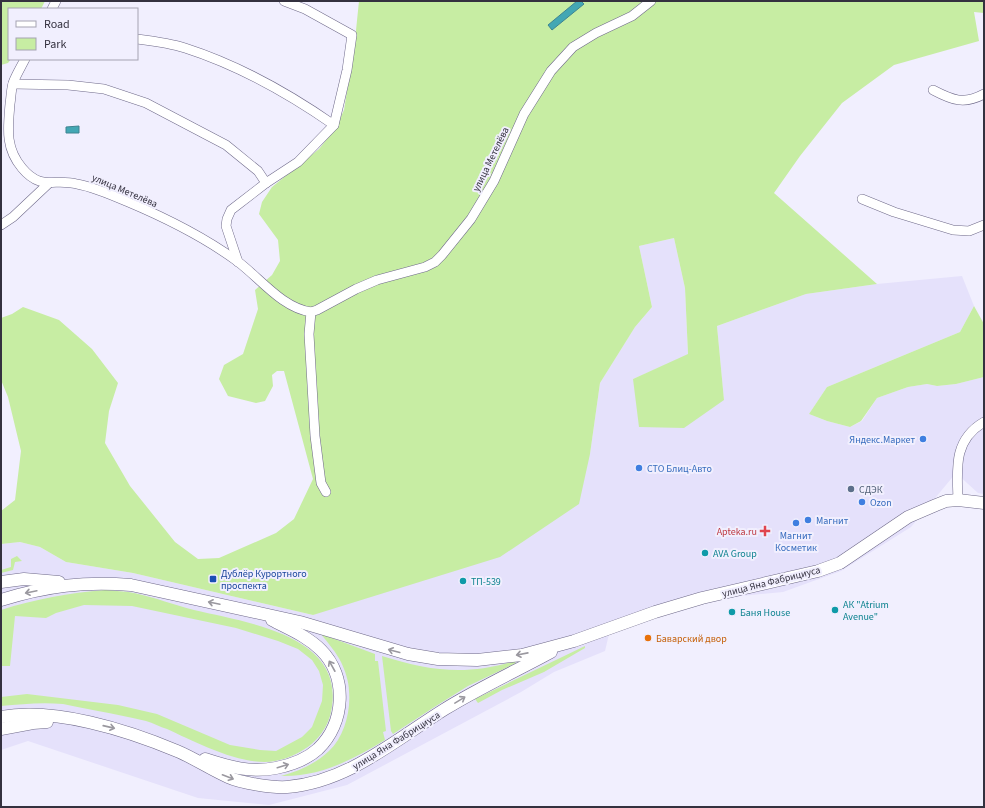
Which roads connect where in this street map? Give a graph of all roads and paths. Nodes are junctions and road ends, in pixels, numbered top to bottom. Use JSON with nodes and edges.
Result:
{"nodes":[{"id":1,"x":284,"y":1,"type":"edge"},
{"id":2,"x":651,"y":1,"type":"edge"},
{"id":3,"x":138,"y":39,"type":"edge"},
{"id":4,"x":25,"y":60,"type":"edge"},
{"id":5,"x":13,"y":84,"type":"junction"},
{"id":6,"x":933,"y":90,"type":"dead end"},
{"id":7,"x":984,"y":94,"type":"edge"},
{"id":8,"x":334,"y":125,"type":"junction"},
{"id":9,"x":266,"y":183,"type":"junction"},
{"id":10,"x":48,"y":184,"type":"junction"},
{"id":11,"x":862,"y":199,"type":"dead end"},
{"id":12,"x":1,"y":225,"type":"edge"},
{"id":13,"x":984,"y":225,"type":"edge"},
{"id":14,"x":238,"y":262,"type":"junction"},
{"id":15,"x":311,"y":312,"type":"junction"},
{"id":16,"x":984,"y":422,"type":"edge"},
{"id":17,"x":326,"y":492,"type":"dead end"},
{"id":18,"x":958,"y":500,"type":"junction"},
{"id":19,"x":984,"y":503,"type":"edge"},
{"id":20,"x":1,"y":582,"type":"edge"},
{"id":21,"x":72,"y":584,"type":"junction"},
{"id":22,"x":1,"y":600,"type":"edge"},
{"id":23,"x":253,"y":611,"type":"junction"},
{"id":24,"x":574,"y":641,"type":"junction"},
{"id":25,"x":1,"y":717,"type":"edge"},
{"id":26,"x":88,"y":723,"type":"junction"},
{"id":27,"x":1,"y":729,"type":"edge"},
{"id":28,"x":178,"y":751,"type":"junction"}],
"edges":[{"from":1,"to":8,"type":"street"},
{"from":2,"to":15,"type":"street","name":"улица Метелёва"},
{"from":3,"to":8,"type":"street"},
{"from":4,"to":5,"type":"street","name":"улица Метелёва"},
{"from":5,"to":9,"type":"street"},
{"from":5,"to":10,"type":"street","name":"улица Метелёва"},
{"from":6,"to":7,"type":"street"},
{"from":8,"to":9,"type":"street"},
{"from":9,"to":14,"type":"street"},
{"from":10,"to":12,"type":"street"},
{"from":10,"to":14,"type":"street","name":"улица Метелёва"},
{"from":11,"to":13,"type":"street"},
{"from":14,"to":15,"type":"street","name":"улица Метелёва"},
{"from":15,"to":17,"type":"street"},
{"from":16,"to":18,"type":"street"},
{"from":18,"to":19,"type":"main road","name":"улица Яна Фабрициуса"},
{"from":18,"to":24,"type":"main road","name":"улица Яна Фабрициуса"},
{"from":20,"to":21,"type":"main road"},
{"from":21,"to":22,"type":"main road","name":"улица Яна Фабрициуса","one_way":true},
{"from":23,"to":21,"type":"main road","name":"улица Яна Фабрициуса","one_way":true},
{"from":24,"to":23,"type":"main road","name":"улица Яна Фабрициуса","one_way":true},
{"from":28,"to":23,"type":"main road","one_way":true},
{"from":28,"to":24,"type":"main road","name":"улица Яна Фабрициуса","one_way":true},
{"from":25,"to":26,"type":"main road","name":"улица Яна Фабрициуса"},
{"from":26,"to":27,"type":"main road"},
{"from":26,"to":28,"type":"main road","name":"улица Яна Фабрициуса","one_way":true}]}
